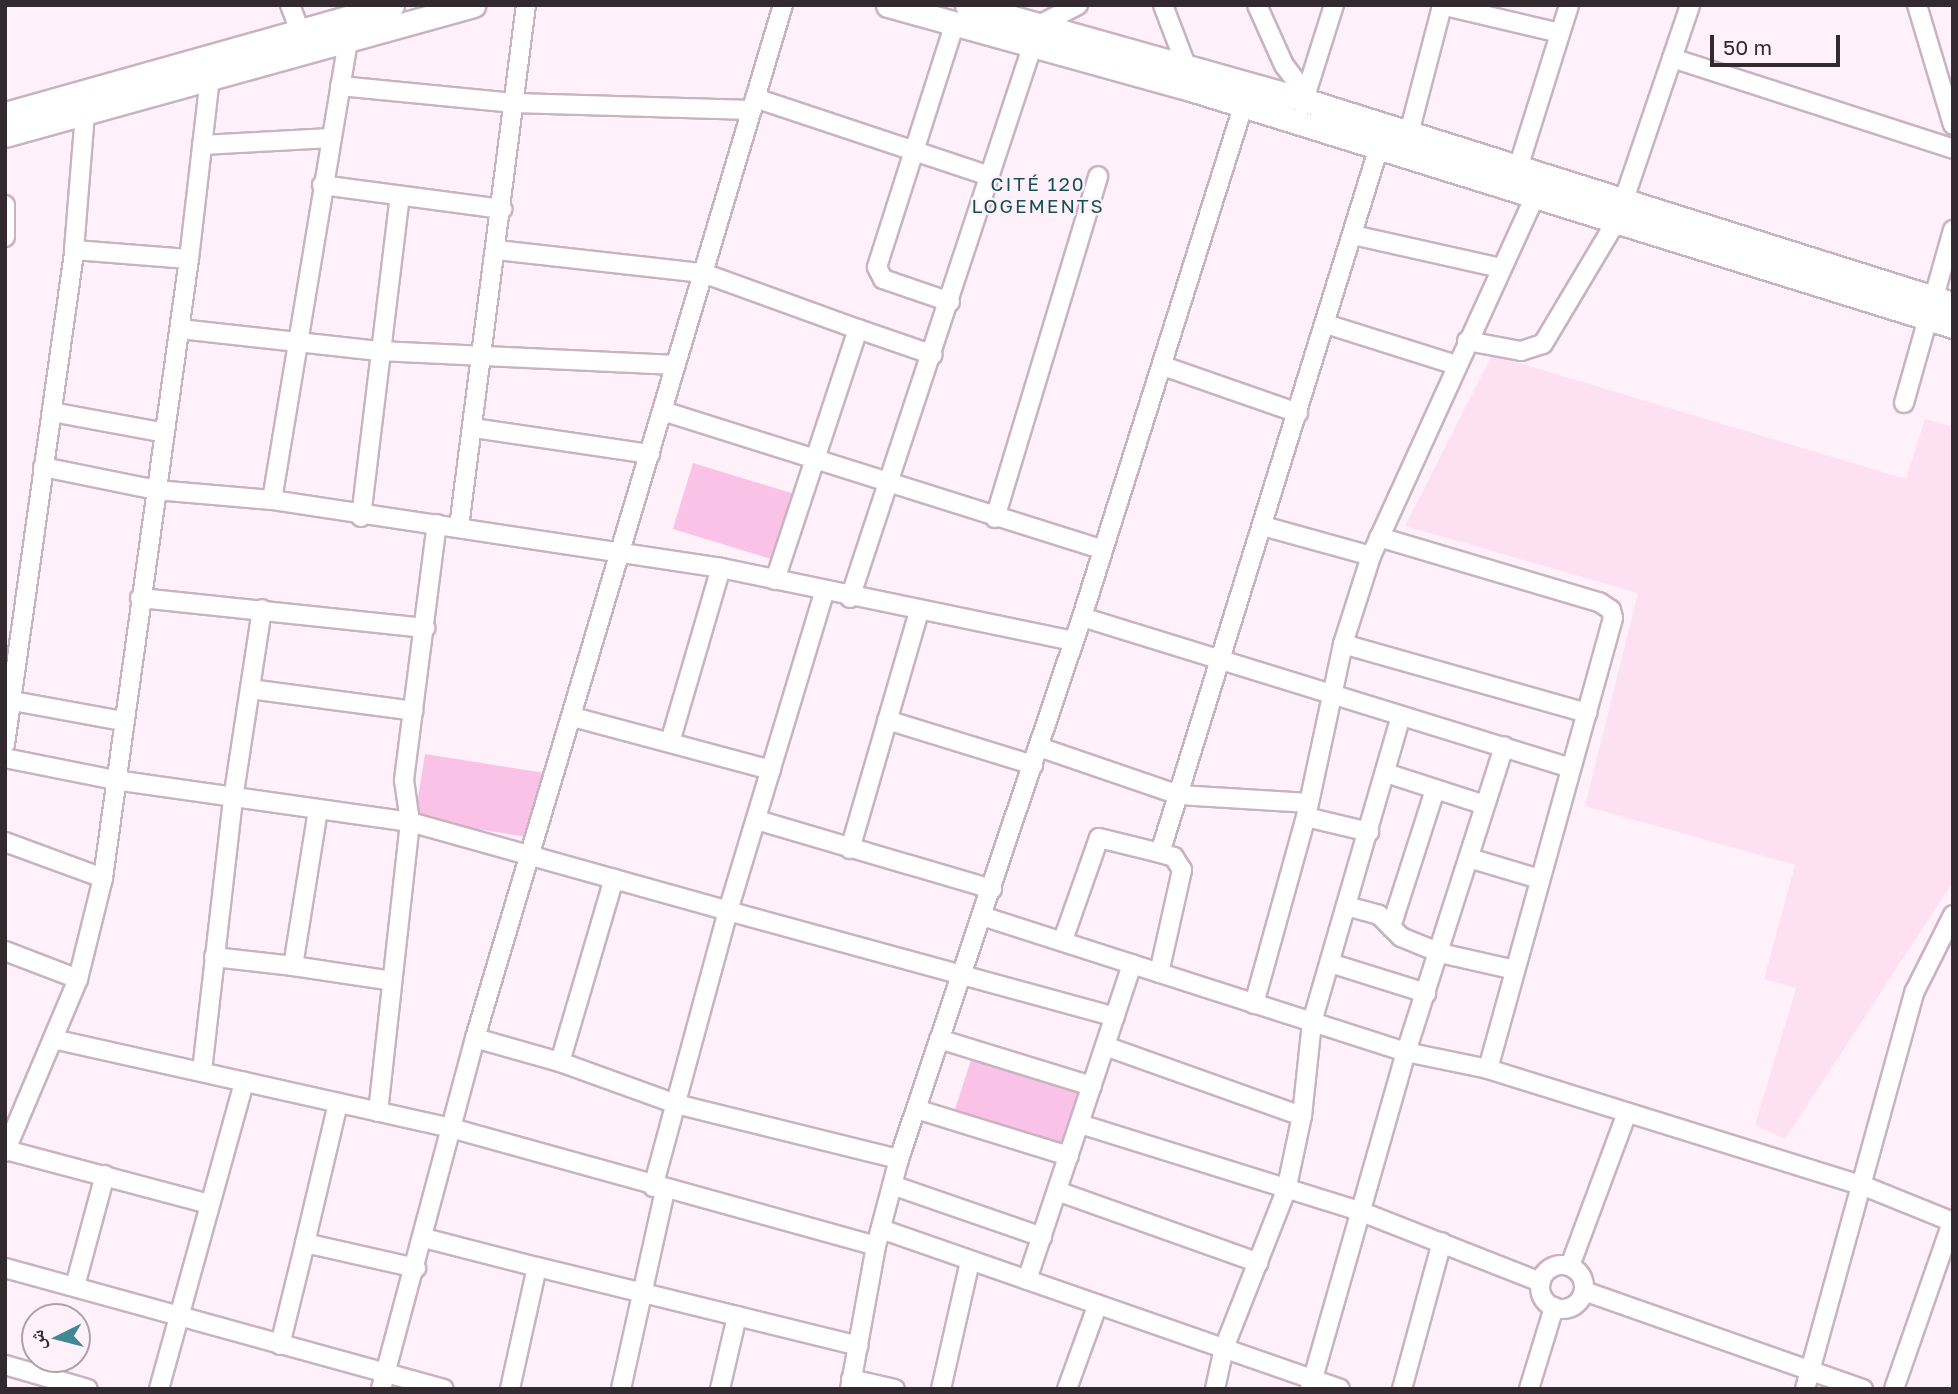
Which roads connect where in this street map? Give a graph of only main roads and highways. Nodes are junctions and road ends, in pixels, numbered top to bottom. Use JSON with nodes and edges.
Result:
{"nodes":[{"id":1,"x":473,"y":5,"type":"edge"},
{"id":2,"x":888,"y":5,"type":"edge"},
{"id":3,"x":967,"y":5,"type":"edge"},
{"id":4,"x":382,"y":7,"type":"edge"},
{"id":5,"x":1034,"y":37,"type":"junction"},
{"id":6,"x":207,"y":69,"type":"junction"},
{"id":7,"x":1247,"y":95,"type":"junction"},
{"id":8,"x":5,"y":114,"type":"edge"},
{"id":9,"x":5,"y":135,"type":"edge"},
{"id":10,"x":1621,"y":211,"type":"junction"},
{"id":11,"x":1936,"y":306,"type":"edge"},
{"id":12,"x":1953,"y":326,"type":"edge"}],
"edges":[{"from":1,"to":6,"type":"main road"},
{"from":2,"to":5,"type":"main road"},
{"from":3,"to":5,"type":"main road"},
{"from":4,"to":6,"type":"main road"},
{"from":5,"to":7,"type":"main road"},
{"from":5,"to":7,"type":"main road"},
{"from":6,"to":8,"type":"main road"},
{"from":6,"to":9,"type":"main road"},
{"from":7,"to":10,"type":"main road"},
{"from":7,"to":10,"type":"main road"},
{"from":10,"to":11,"type":"main road"},
{"from":11,"to":12,"type":"main road"}]}
